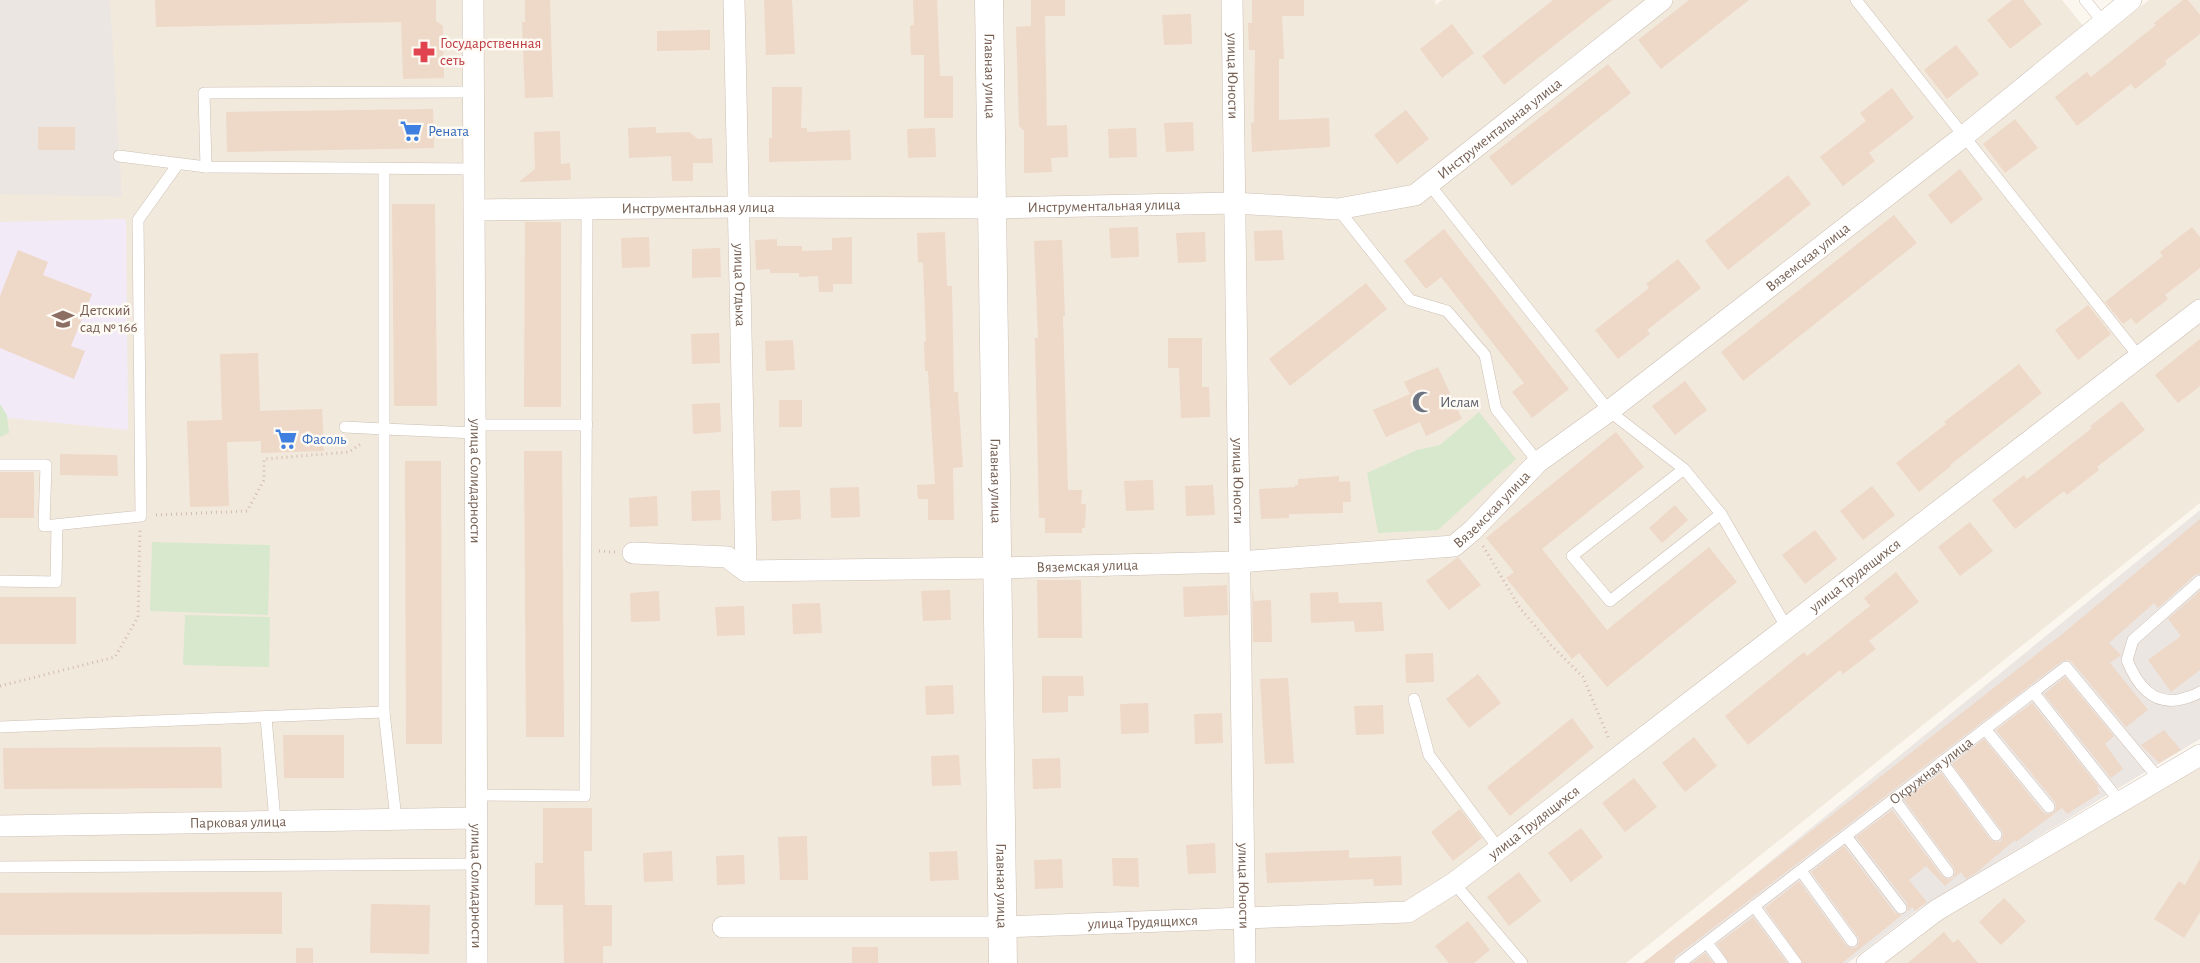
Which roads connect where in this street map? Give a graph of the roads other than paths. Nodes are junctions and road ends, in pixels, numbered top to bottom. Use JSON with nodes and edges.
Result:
{"nodes":[{"id":1,"x":473,"y":0,"type":"edge"},
{"id":2,"x":734,"y":0,"type":"edge"},
{"id":3,"x":989,"y":0,"type":"edge"},
{"id":4,"x":1232,"y":0,"type":"edge"},
{"id":5,"x":1662,"y":0,"type":"edge"},
{"id":6,"x":1856,"y":0,"type":"edge"},
{"id":7,"x":2085,"y":0,"type":"edge"},
{"id":8,"x":2131,"y":0,"type":"edge"},
{"id":9,"x":2103,"y":22,"type":"junction"},
{"id":10,"x":474,"y":92,"type":"junction"},
{"id":11,"x":1964,"y":136,"type":"junction"},
{"id":12,"x":120,"y":156,"type":"dead end"},
{"id":13,"x":178,"y":164,"type":"junction"},
{"id":14,"x":206,"y":167,"type":"junction"},
{"id":15,"x":384,"y":169,"type":"junction"},
{"id":16,"x":475,"y":169,"type":"junction"},
{"id":17,"x":1429,"y":184,"type":"junction"},
{"id":18,"x":1234,"y":203,"type":"junction"},
{"id":19,"x":738,"y":207,"type":"junction"},
{"id":20,"x":993,"y":208,"type":"junction"},
{"id":21,"x":587,"y":209,"type":"junction"},
{"id":22,"x":1338,"y":209,"type":"junction"},
{"id":23,"x":476,"y":210,"type":"junction"},
{"id":24,"x":2200,"y":310,"type":"edge"},
{"id":25,"x":2140,"y":358,"type":"junction"},
{"id":26,"x":1610,"y":411,"type":"junction"},
{"id":27,"x":586,"y":425,"type":"junction"},
{"id":28,"x":345,"y":427,"type":"dead end"},
{"id":29,"x":384,"y":429,"type":"junction"},
{"id":30,"x":476,"y":429,"type":"junction"},
{"id":31,"x":1538,"y":462,"type":"junction"},
{"id":32,"x":0,"y":464,"type":"edge"},
{"id":33,"x":1684,"y":469,"type":"junction"},
{"id":34,"x":1721,"y":514,"type":"junction"},
{"id":35,"x":57,"y":525,"type":"junction"},
{"id":36,"x":633,"y":554,"type":"road end"},
{"id":37,"x":1238,"y":562,"type":"junction"},
{"id":38,"x":998,"y":568,"type":"junction"},
{"id":39,"x":746,"y":570,"type":"junction"},
{"id":40,"x":0,"y":581,"type":"edge"},
{"id":41,"x":2200,"y":581,"type":"edge"},
{"id":42,"x":1787,"y":628,"type":"junction"},
{"id":43,"x":2033,"y":692,"type":"junction"},
{"id":44,"x":2200,"y":692,"type":"edge"},
{"id":45,"x":1414,"y":699,"type":"dead end"},
{"id":46,"x":384,"y":712,"type":"junction"},
{"id":47,"x":266,"y":717,"type":"junction"},
{"id":48,"x":0,"y":728,"type":"edge"},
{"id":49,"x":1985,"y":729,"type":"junction"},
{"id":50,"x":2200,"y":755,"type":"edge"},
{"id":51,"x":1942,"y":762,"type":"junction"},
{"id":52,"x":2159,"y":779,"type":"junction"},
{"id":53,"x":476,"y":795,"type":"junction"},
{"id":54,"x":1894,"y":799,"type":"junction"},
{"id":55,"x":2120,"y":802,"type":"junction"},
{"id":56,"x":2049,"y":807,"type":"dead end"},
{"id":57,"x":476,"y":818,"type":"junction"},
{"id":58,"x":396,"y":819,"type":"junction"},
{"id":59,"x":275,"y":821,"type":"junction"},
{"id":60,"x":0,"y":826,"type":"edge"},
{"id":61,"x":1996,"y":835,"type":"dead end"},
{"id":62,"x":1846,"y":836,"type":"junction"},
{"id":63,"x":1499,"y":849,"type":"junction"},
{"id":64,"x":477,"y":864,"type":"junction"},
{"id":65,"x":0,"y":867,"type":"edge"},
{"id":66,"x":1800,"y":871,"type":"junction"},
{"id":67,"x":1948,"y":872,"type":"dead end"},
{"id":68,"x":1454,"y":883,"type":"junction"},
{"id":69,"x":1754,"y":906,"type":"junction"},
{"id":70,"x":1901,"y":908,"type":"dead end"},
{"id":71,"x":1244,"y":919,"type":"junction"},
{"id":72,"x":723,"y":927,"type":"dead end"},
{"id":73,"x":1002,"y":927,"type":"junction"},
{"id":74,"x":1852,"y":941,"type":"dead end"},
{"id":75,"x":1707,"y":943,"type":"junction"},
{"id":76,"x":477,"y":963,"type":"edge"},
{"id":77,"x":1003,"y":963,"type":"edge"},
{"id":78,"x":1245,"y":963,"type":"edge"},
{"id":79,"x":1522,"y":963,"type":"edge"},
{"id":80,"x":1680,"y":963,"type":"edge"},
{"id":81,"x":1722,"y":963,"type":"edge"},
{"id":82,"x":1796,"y":963,"type":"edge"},
{"id":83,"x":1867,"y":963,"type":"edge"}],
"edges":[{"from":1,"to":10,"type":"street","name":"улица Солидарности"},
{"from":2,"to":19,"type":"street","name":"улица Отдыха"},
{"from":3,"to":20,"type":"street","name":"Главная улица"},
{"from":4,"to":18,"type":"street","name":"улица Юности"},
{"from":5,"to":17,"type":"street","name":"Инструментальная улица"},
{"from":6,"to":11,"type":"lane"},
{"from":7,"to":9,"type":"lane"},
{"from":8,"to":9,"type":"street","name":"Вяземская улица"},
{"from":9,"to":11,"type":"street","name":"Вяземская улица"},
{"from":10,"to":14,"type":"lane"},
{"from":10,"to":16,"type":"street","name":"улица Солидарности"},
{"from":11,"to":25,"type":"lane"},
{"from":11,"to":26,"type":"street","name":"Вяземская улица"},
{"from":12,"to":13,"type":"lane"},
{"from":13,"to":14,"type":"lane"},
{"from":13,"to":35,"type":"lane"},
{"from":14,"to":15,"type":"lane"},
{"from":15,"to":16,"type":"lane"},
{"from":15,"to":29,"type":"lane"},
{"from":16,"to":23,"type":"street","name":"улица Солидарности"},
{"from":17,"to":22,"type":"street","name":"Инструментальная улица"},
{"from":17,"to":26,"type":"lane"},
{"from":18,"to":20,"type":"street","name":"Инструментальная улица"},
{"from":18,"to":22,"type":"street","name":"Инструментальная улица"},
{"from":18,"to":37,"type":"street","name":"улица Юности"},
{"from":19,"to":20,"type":"street","name":"Инструментальная улица"},
{"from":19,"to":21,"type":"street","name":"Инструментальная улица"},
{"from":19,"to":39,"type":"street","name":"улица Отдыха"},
{"from":20,"to":38,"type":"street","name":"Главная улица"},
{"from":21,"to":23,"type":"street","name":"Инструментальная улица"},
{"from":21,"to":27,"type":"lane"},
{"from":22,"to":31,"type":"lane"},
{"from":23,"to":30,"type":"street","name":"улица Солидарности"},
{"from":24,"to":25,"type":"street","name":"улица Трудящихся"},
{"from":25,"to":42,"type":"street","name":"улица Трудящихся"},
{"from":26,"to":31,"type":"street","name":"Вяземская улица"},
{"from":26,"to":33,"type":"lane"},
{"from":27,"to":30,"type":"lane"},
{"from":27,"to":53,"type":"lane"},
{"from":28,"to":29,"type":"lane"},
{"from":29,"to":30,"type":"lane"},
{"from":29,"to":46,"type":"lane"},
{"from":30,"to":53,"type":"street","name":"улица Солидарности"},
{"from":31,"to":37,"type":"street","name":"Вяземская улица"},
{"from":32,"to":35,"type":"lane"},
{"from":33,"to":34,"type":"lane"},
{"from":33,"to":34,"type":"lane"},
{"from":34,"to":42,"type":"lane"},
{"from":35,"to":40,"type":"lane"},
{"from":36,"to":39,"type":"street"},
{"from":37,"to":38,"type":"street","name":"Вяземская улица"},
{"from":37,"to":71,"type":"street","name":"улица Юности"},
{"from":38,"to":39,"type":"street","name":"Вяземская улица"},
{"from":38,"to":73,"type":"street","name":"Главная улица"},
{"from":41,"to":44,"type":"lane"},
{"from":42,"to":63,"type":"street","name":"улица Трудящихся"},
{"from":43,"to":49,"type":"lane","name":"Окружная улица"},
{"from":43,"to":52,"type":"lane","name":"Окружная улица"},
{"from":43,"to":55,"type":"lane"},
{"from":45,"to":63,"type":"lane"},
{"from":46,"to":47,"type":"lane"},
{"from":46,"to":58,"type":"lane"},
{"from":47,"to":48,"type":"lane"},
{"from":47,"to":59,"type":"lane"},
{"from":49,"to":51,"type":"lane","name":"Окружная улица"},
{"from":49,"to":56,"type":"lane"},
{"from":50,"to":52,"type":"street"},
{"from":51,"to":54,"type":"lane","name":"Окружная улица"},
{"from":51,"to":61,"type":"lane"},
{"from":52,"to":55,"type":"street"},
{"from":53,"to":57,"type":"street","name":"улица Солидарности"},
{"from":54,"to":62,"type":"lane","name":"Окружная улица"},
{"from":54,"to":67,"type":"lane"},
{"from":55,"to":83,"type":"street"},
{"from":57,"to":58,"type":"street","name":"Парковая улица"},
{"from":57,"to":64,"type":"street","name":"улица Солидарности"},
{"from":58,"to":59,"type":"street","name":"Парковая улица"},
{"from":59,"to":60,"type":"street","name":"Парковая улица"},
{"from":62,"to":66,"type":"lane","name":"Окружная улица"},
{"from":62,"to":70,"type":"lane"},
{"from":63,"to":68,"type":"street","name":"улица Трудящихся"},
{"from":64,"to":65,"type":"lane"},
{"from":64,"to":76,"type":"street","name":"улица Солидарности"},
{"from":66,"to":69,"type":"lane","name":"Окружная улица"},
{"from":66,"to":74,"type":"lane"},
{"from":68,"to":71,"type":"street","name":"улица Трудящихся"},
{"from":68,"to":79,"type":"lane"},
{"from":69,"to":75,"type":"lane","name":"Окружная улица"},
{"from":69,"to":82,"type":"lane"},
{"from":71,"to":73,"type":"street","name":"улица Трудящихся"},
{"from":71,"to":78,"type":"street","name":"улица Юности"},
{"from":72,"to":73,"type":"street","name":"улица Трудящихся"},
{"from":73,"to":77,"type":"street","name":"Главная улица"},
{"from":75,"to":80,"type":"lane","name":"Окружная улица"},
{"from":75,"to":81,"type":"lane"}]}
